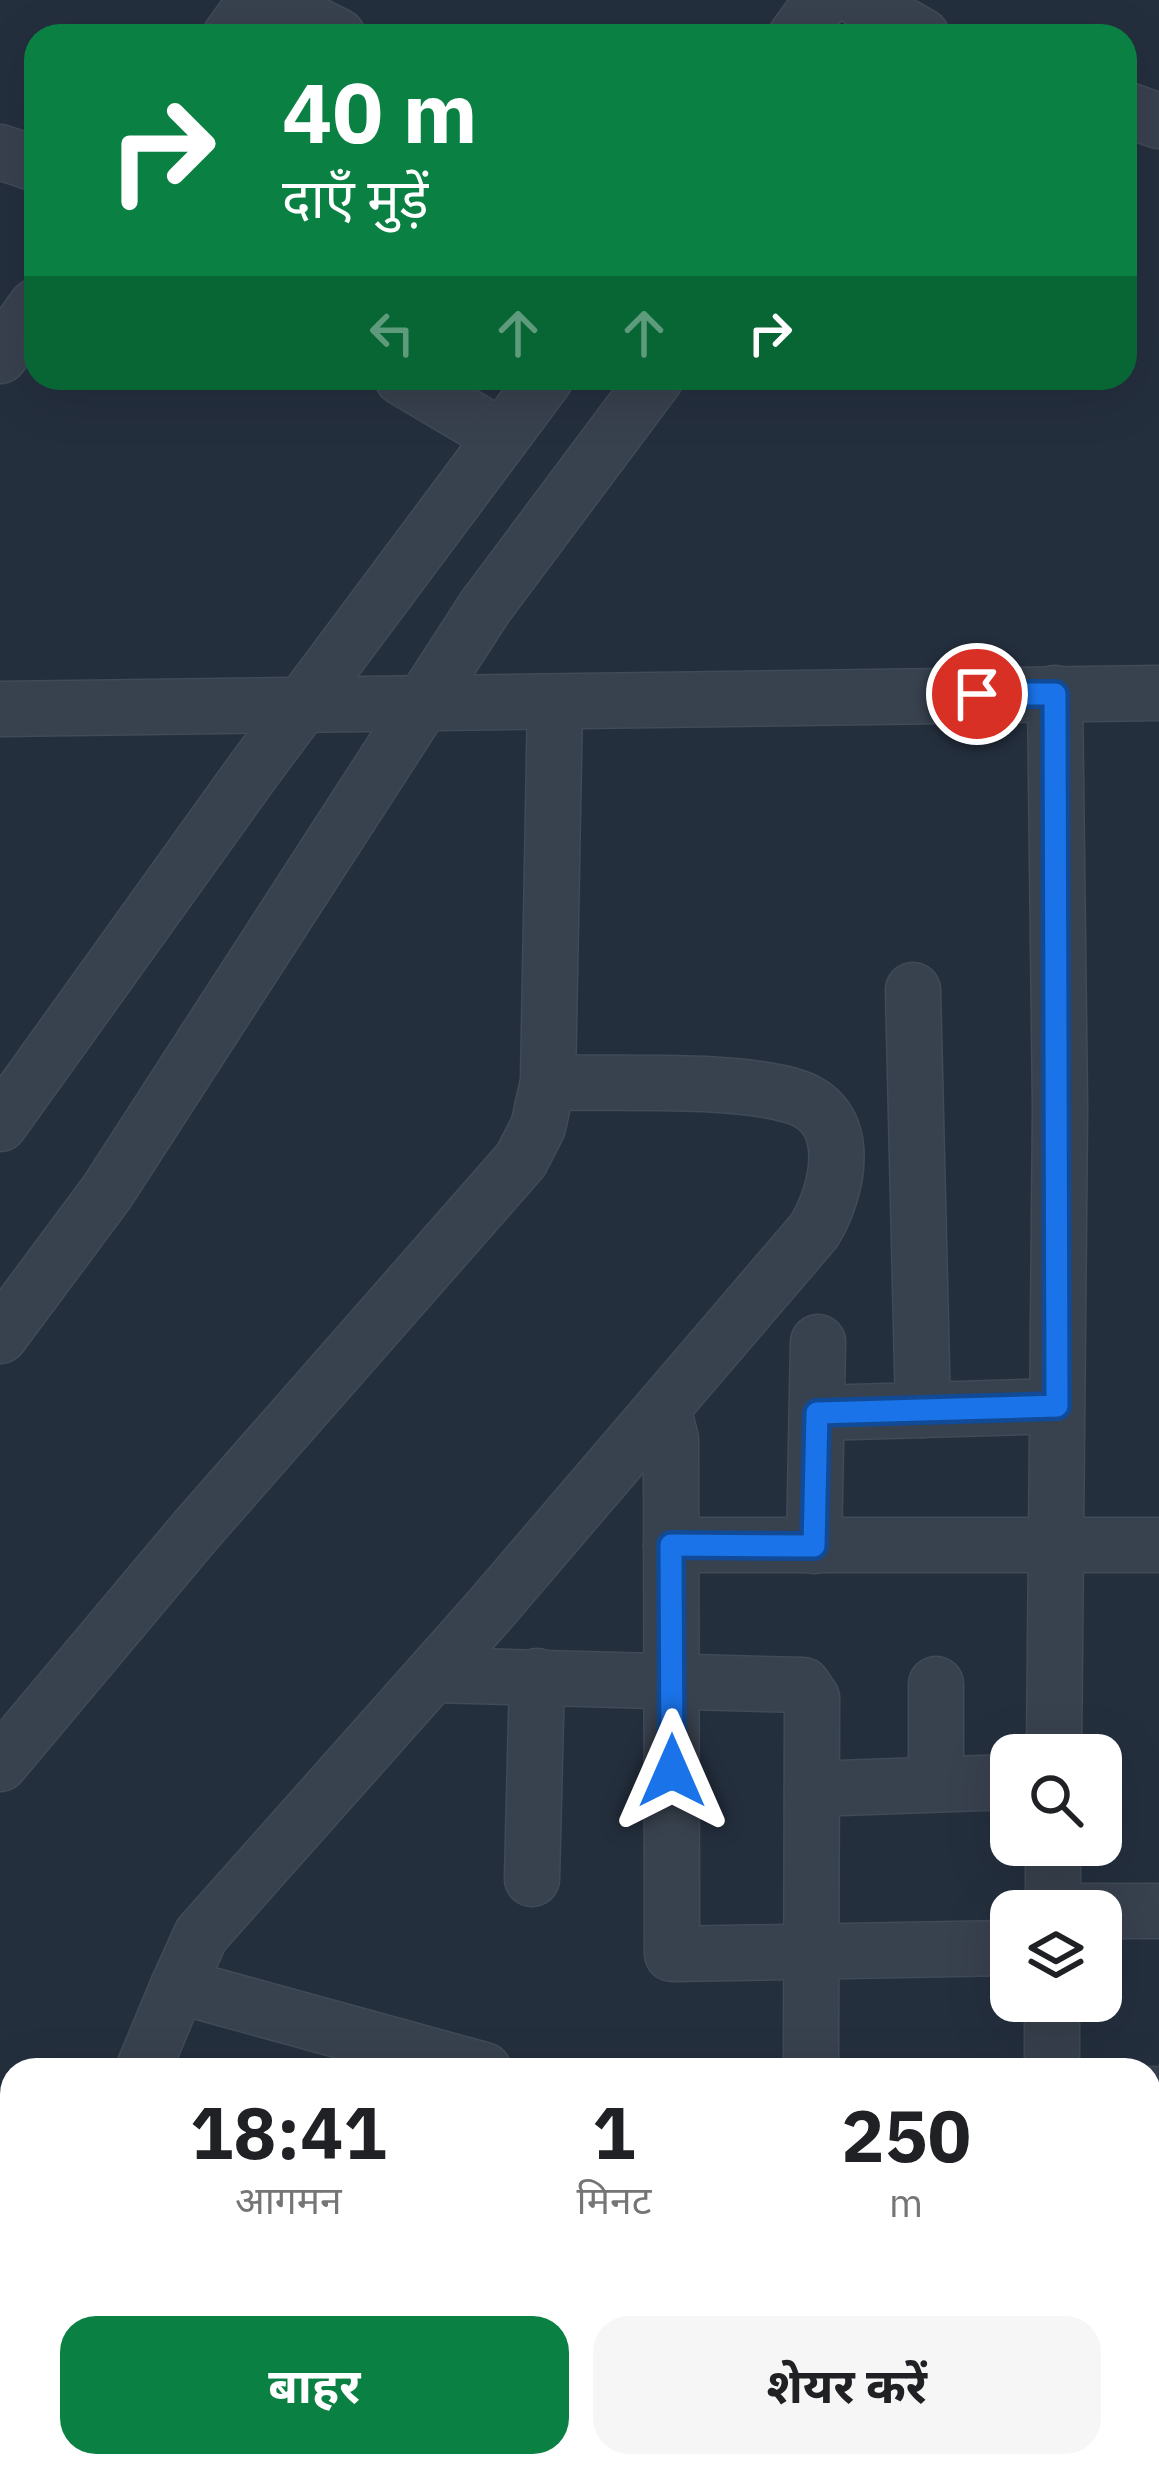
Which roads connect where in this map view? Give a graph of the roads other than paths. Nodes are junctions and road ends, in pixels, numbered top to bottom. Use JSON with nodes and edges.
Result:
{"nodes":[{"id":1,"x":267,"y":0,"type":"edge"},
{"id":2,"x":860,"y":0,"type":"edge"},
{"id":3,"x":314,"y":24,"type":"edge"},
{"id":4,"x":916,"y":24,"type":"edge"},
{"id":5,"x":24,"y":323,"type":"edge"},
{"id":6,"x":0,"y":356,"type":"edge"},
{"id":7,"x":422,"y":390,"type":"edge"},
{"id":8,"x":536,"y":390,"type":"edge"},
{"id":9,"x":647,"y":390,"type":"edge"},
{"id":10,"x":502,"y":437,"type":"junction"},
{"id":11,"x":1159,"y":693,"type":"edge"},
{"id":12,"x":1055,"y":694,"type":"junction"},
{"id":13,"x":555,"y":702,"type":"junction"},
{"id":14,"x":425,"y":705,"type":"junction"},
{"id":15,"x":305,"y":707,"type":"junction"},
{"id":16,"x":0,"y":709,"type":"edge"},
{"id":17,"x":913,"y":990,"type":"dead end"},
{"id":18,"x":548,"y":1082,"type":"junction"},
{"id":19,"x":0,"y":1124,"type":"edge"},
{"id":20,"x":0,"y":1336,"type":"edge"},
{"id":21,"x":818,"y":1342,"type":"dead end"},
{"id":22,"x":1057,"y":1406,"type":"junction"},
{"id":23,"x":663,"y":1408,"type":"junction"},
{"id":24,"x":923,"y":1410,"type":"junction"},
{"id":25,"x":817,"y":1413,"type":"junction"},
{"id":26,"x":671,"y":1545,"type":"junction"},
{"id":27,"x":1159,"y":1545,"type":"edge"},
{"id":28,"x":814,"y":1546,"type":"junction"},
{"id":29,"x":1056,"y":1547,"type":"junction"},
{"id":30,"x":434,"y":1675,"type":"junction"},
{"id":31,"x":537,"y":1676,"type":"junction"},
{"id":32,"x":671,"y":1678,"type":"junction"},
{"id":33,"x":936,"y":1684,"type":"dead end"},
{"id":34,"x":1054,"y":1734,"type":"edge"},
{"id":35,"x":0,"y":1764,"type":"edge"},
{"id":36,"x":990,"y":1783,"type":"edge"},
{"id":37,"x":937,"y":1784,"type":"junction"},
{"id":38,"x":812,"y":1789,"type":"junction"},
{"id":39,"x":532,"y":1879,"type":"dead end"},
{"id":40,"x":1122,"y":1911,"type":"edge"},
{"id":41,"x":1159,"y":1911,"type":"edge"},
{"id":42,"x":990,"y":1948,"type":"edge"},
{"id":43,"x":811,"y":1952,"type":"junction"},
{"id":44,"x":178,"y":1987,"type":"junction"},
{"id":45,"x":1052,"y":2022,"type":"edge"},
{"id":46,"x":148,"y":2058,"type":"edge"},
{"id":47,"x":440,"y":2058,"type":"edge"},
{"id":48,"x":811,"y":2058,"type":"edge"},
{"id":49,"x":1052,"y":2058,"type":"edge"}],
"edges":[{"from":1,"to":3,"type":"street"},
{"from":2,"to":4,"type":"street"},
{"from":5,"to":6,"type":"street"},
{"from":7,"to":10,"type":"street"},
{"from":8,"to":10,"type":"street"},
{"from":9,"to":14,"type":"street"},
{"from":10,"to":15,"type":"street"},
{"from":11,"to":12,"type":"street"},
{"from":12,"to":13,"type":"street"},
{"from":12,"to":22,"type":"street"},
{"from":13,"to":14,"type":"street"},
{"from":13,"to":18,"type":"street"},
{"from":14,"to":15,"type":"street"},
{"from":14,"to":20,"type":"street"},
{"from":15,"to":16,"type":"street"},
{"from":15,"to":19,"type":"street"},
{"from":17,"to":24,"type":"street"},
{"from":18,"to":23,"type":"street"},
{"from":18,"to":35,"type":"street"},
{"from":21,"to":25,"type":"street"},
{"from":22,"to":24,"type":"street"},
{"from":22,"to":29,"type":"street"},
{"from":23,"to":26,"type":"street"},
{"from":23,"to":30,"type":"street"},
{"from":24,"to":25,"type":"street"},
{"from":25,"to":28,"type":"street"},
{"from":26,"to":28,"type":"street"},
{"from":26,"to":32,"type":"street"},
{"from":27,"to":29,"type":"street"},
{"from":28,"to":29,"type":"street"},
{"from":29,"to":34,"type":"street"},
{"from":30,"to":31,"type":"street"},
{"from":30,"to":44,"type":"street"},
{"from":31,"to":32,"type":"street"},
{"from":31,"to":39,"type":"street"},
{"from":32,"to":38,"type":"street"},
{"from":32,"to":43,"type":"street"},
{"from":33,"to":37,"type":"street"},
{"from":36,"to":37,"type":"street"},
{"from":37,"to":38,"type":"street"},
{"from":38,"to":43,"type":"street"},
{"from":40,"to":41,"type":"street"},
{"from":42,"to":43,"type":"street"},
{"from":43,"to":48,"type":"street"},
{"from":44,"to":46,"type":"street"},
{"from":44,"to":47,"type":"street"},
{"from":45,"to":49,"type":"street"}]}
